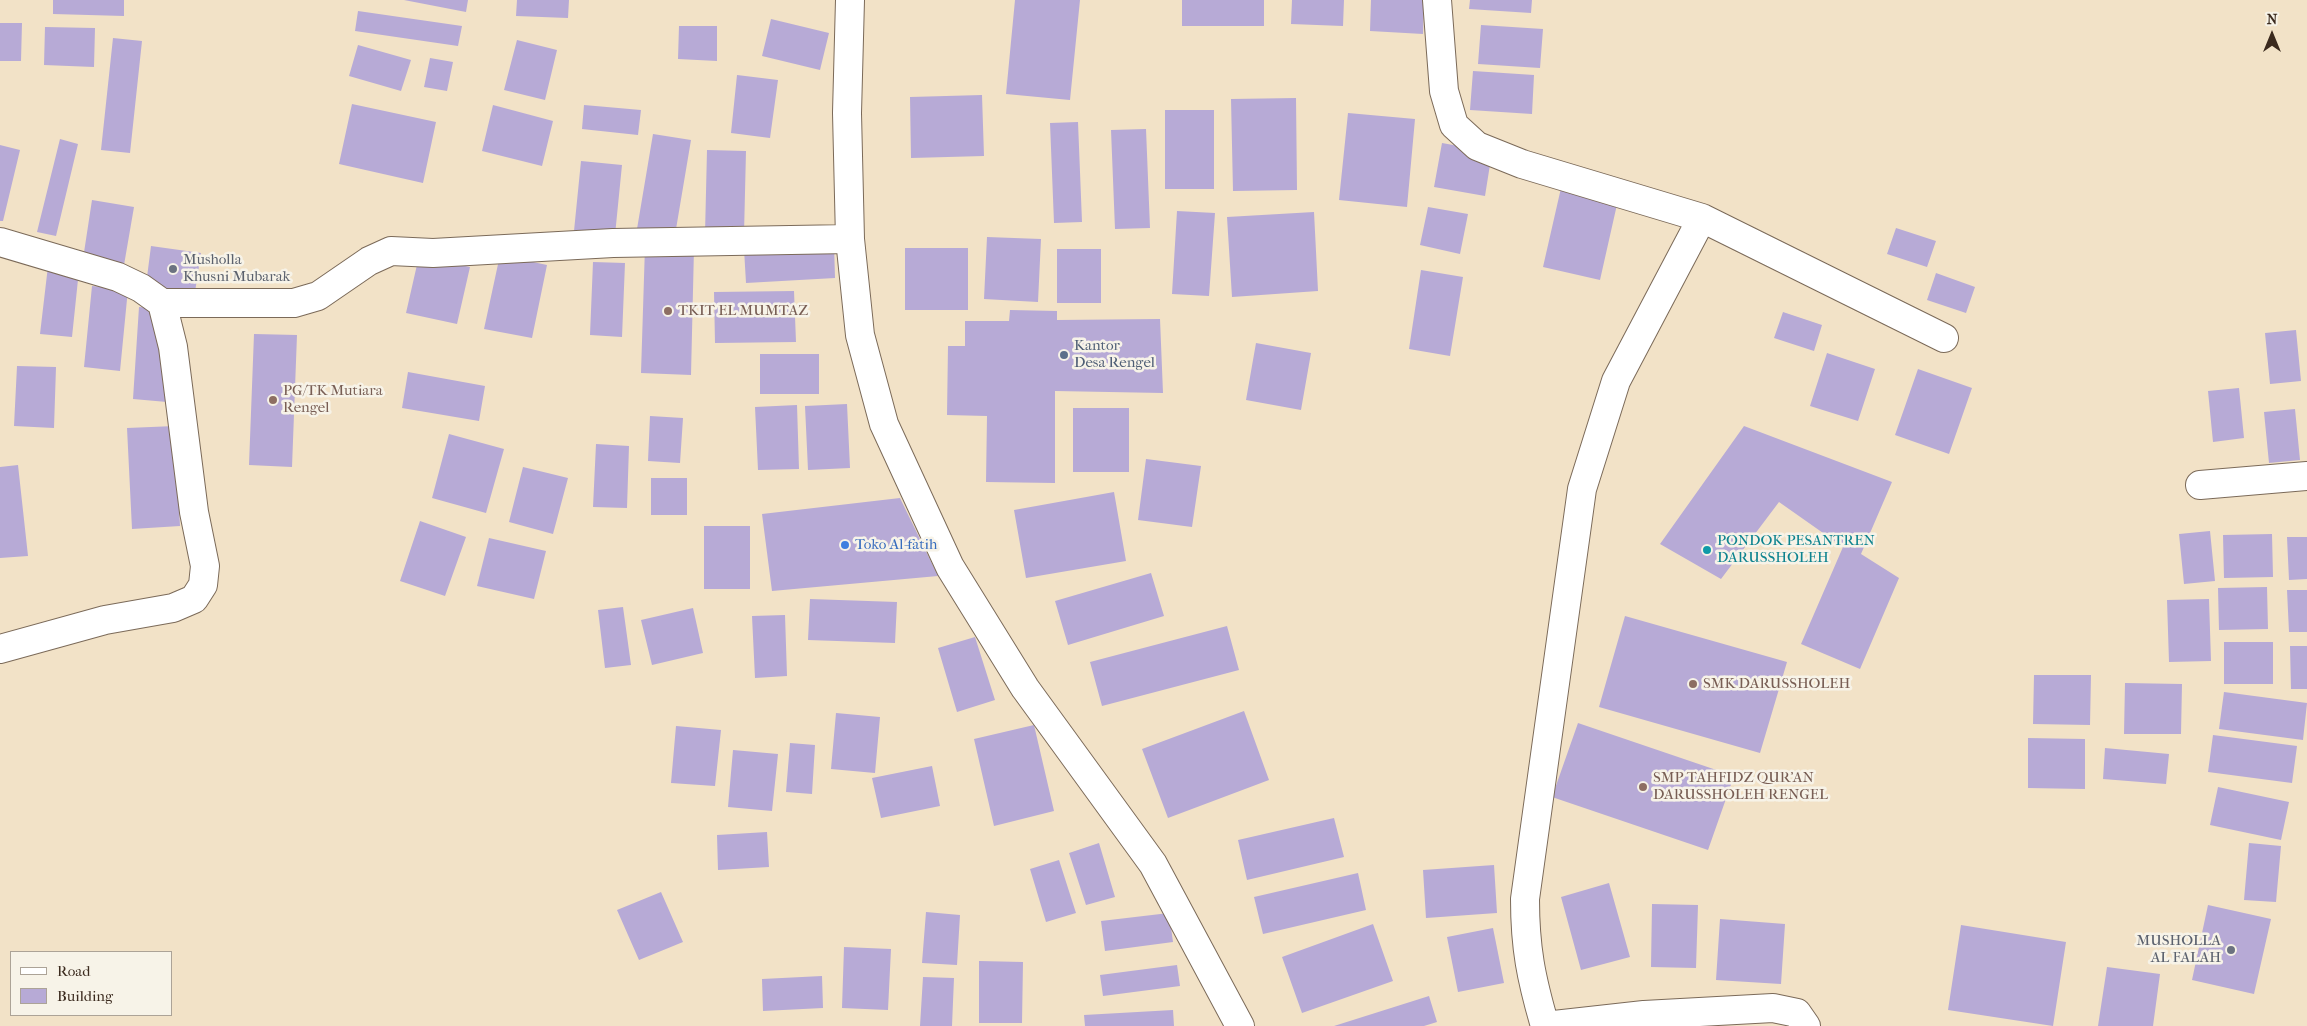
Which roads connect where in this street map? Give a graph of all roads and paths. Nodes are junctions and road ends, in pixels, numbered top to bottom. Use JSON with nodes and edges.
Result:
{"nodes":[{"id":1,"x":850,"y":0,"type":"edge"},
{"id":2,"x":1437,"y":0,"type":"edge"},
{"id":3,"x":1702,"y":218,"type":"junction"},
{"id":4,"x":850,"y":239,"type":"junction"},
{"id":5,"x":0,"y":242,"type":"edge"},
{"id":6,"x":162,"y":304,"type":"junction"},
{"id":7,"x":1944,"y":338,"type":"dead end"},
{"id":8,"x":2307,"y":476,"type":"edge"},
{"id":9,"x":2200,"y":485,"type":"dead end"},
{"id":10,"x":0,"y":649,"type":"edge"},
{"id":11,"x":1240,"y":1026,"type":"edge"},
{"id":12,"x":1544,"y":1026,"type":"edge"},
{"id":13,"x":1806,"y":1026,"type":"edge"}],
"edges":[{"from":1,"to":4,"type":"street"},
{"from":2,"to":3,"type":"street"},
{"from":3,"to":7,"type":"street"},
{"from":3,"to":12,"type":"street"},
{"from":4,"to":6,"type":"street"},
{"from":4,"to":11,"type":"street"},
{"from":5,"to":6,"type":"street"},
{"from":6,"to":10,"type":"street"},
{"from":8,"to":9,"type":"street"},
{"from":12,"to":13,"type":"street"}]}
